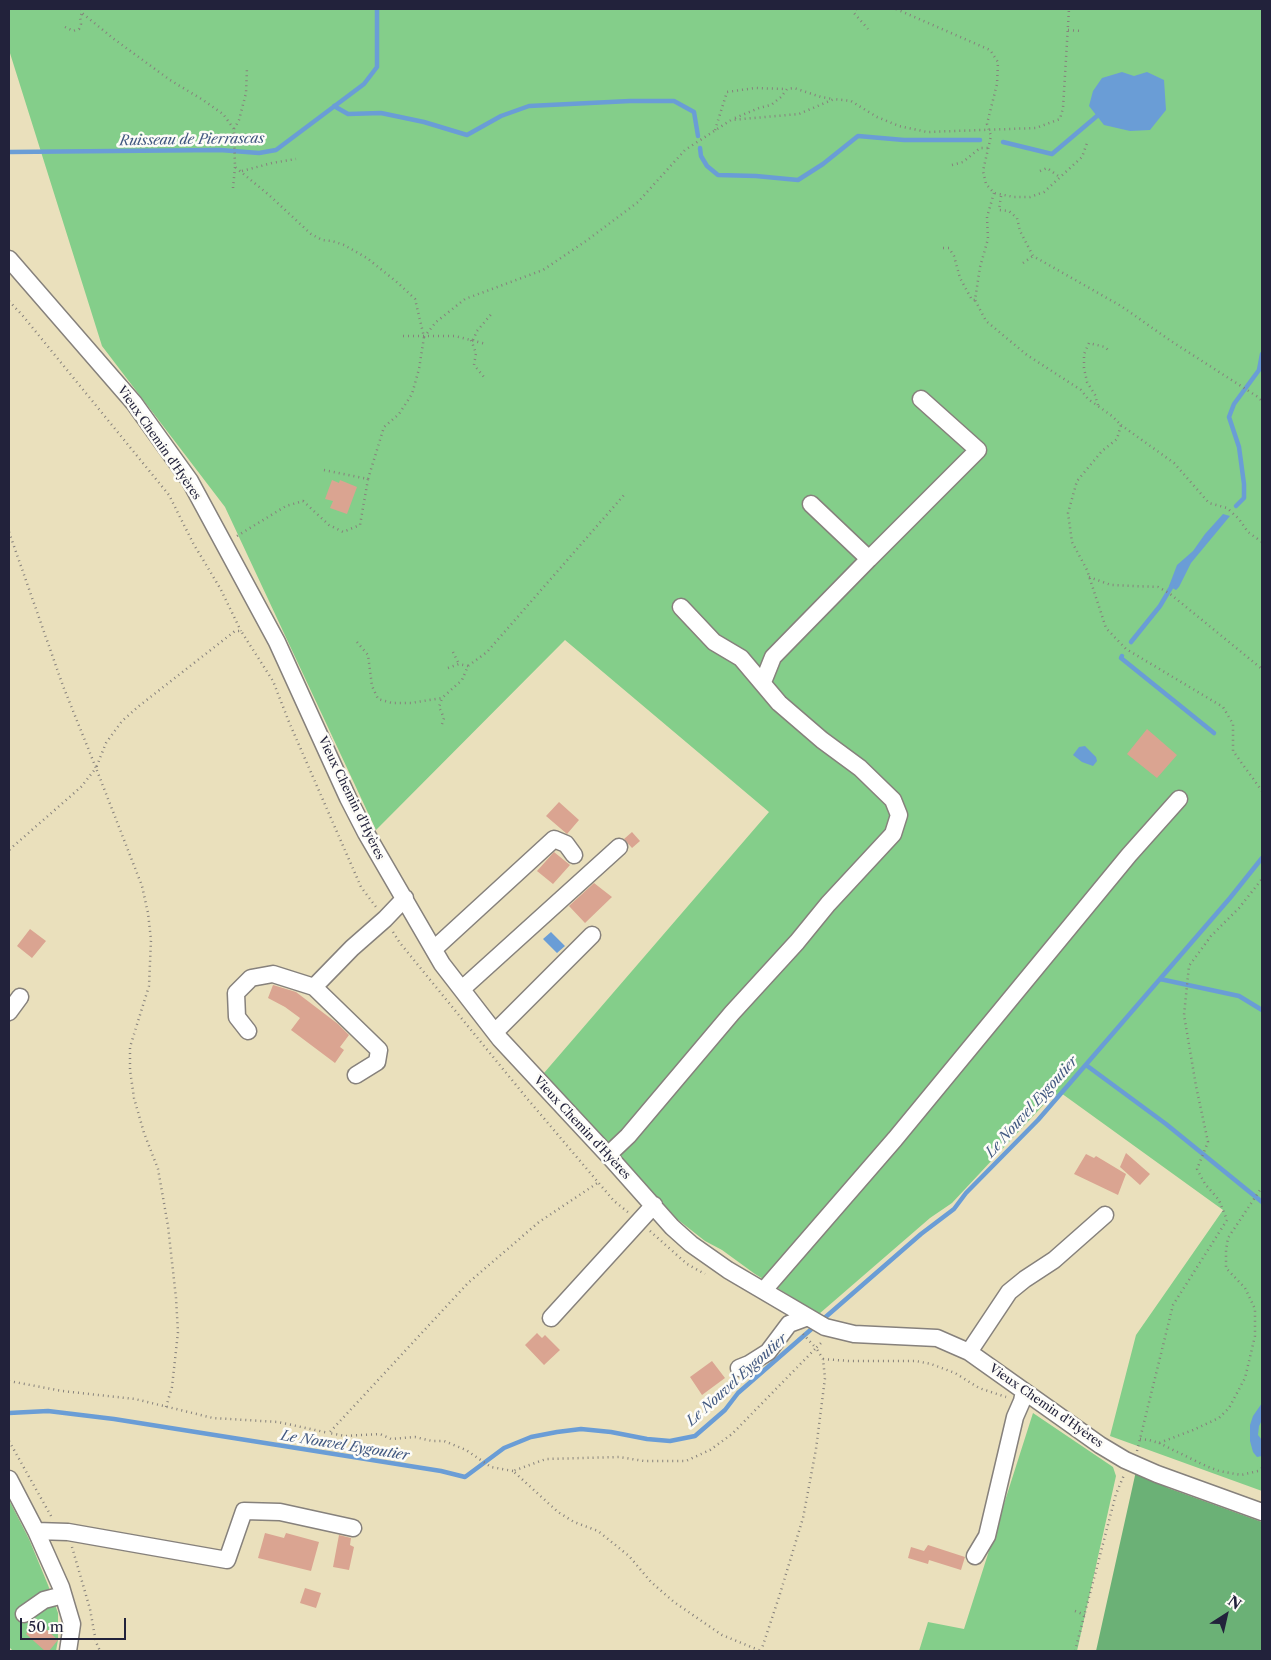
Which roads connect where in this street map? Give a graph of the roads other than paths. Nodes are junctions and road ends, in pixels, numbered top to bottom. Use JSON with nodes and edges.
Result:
{"nodes":[{"id":1,"x":9,"y":260,"type":"edge"},
{"id":2,"x":921,"y":399,"type":"dead end"},
{"id":3,"x":811,"y":504,"type":"dead end"},
{"id":4,"x":869,"y":559,"type":"junction"},
{"id":5,"x":682,"y":607,"type":"dead end"},
{"id":6,"x":763,"y":682,"type":"junction"},
{"id":7,"x":1179,"y":799,"type":"dead end"},
{"id":8,"x":619,"y":847,"type":"dead end"},
{"id":9,"x":574,"y":855,"type":"dead end"},
{"id":10,"x":405,"y":898,"type":"junction"},
{"id":11,"x":592,"y":935,"type":"dead end"},
{"id":12,"x":434,"y":949,"type":"junction"},
{"id":13,"x":314,"y":987,"type":"junction"},
{"id":14,"x":462,"y":990,"type":"junction"},
{"id":15,"x":20,"y":997,"type":"dead end"},
{"id":16,"x":9,"y":1012,"type":"edge"},
{"id":17,"x":248,"y":1030,"type":"dead end"},
{"id":18,"x":495,"y":1032,"type":"junction"},
{"id":19,"x":356,"y":1075,"type":"dead end"},
{"id":20,"x":608,"y":1155,"type":"junction"},
{"id":21,"x":654,"y":1205,"type":"junction"},
{"id":22,"x":1105,"y":1215,"type":"dead end"},
{"id":23,"x":764,"y":1290,"type":"junction"},
{"id":24,"x":808,"y":1317,"type":"junction"},
{"id":25,"x":551,"y":1318,"type":"dead end"},
{"id":26,"x":969,"y":1352,"type":"junction"},
{"id":27,"x":739,"y":1368,"type":"dead end"},
{"id":28,"x":1023,"y":1396,"type":"junction"},
{"id":29,"x":9,"y":1480,"type":"edge"},
{"id":30,"x":1262,"y":1512,"type":"edge"},
{"id":31,"x":353,"y":1528,"type":"dead end"},
{"id":32,"x":36,"y":1531,"type":"junction"},
{"id":33,"x":975,"y":1556,"type":"dead end"},
{"id":34,"x":63,"y":1595,"type":"junction"},
{"id":35,"x":24,"y":1614,"type":"dead end"},
{"id":36,"x":68,"y":1651,"type":"edge"}],
"edges":[{"from":1,"to":10,"type":"street","name":"Vieux Chemin d'Hyères"},
{"from":2,"to":4,"type":"street"},
{"from":3,"to":4,"type":"street"},
{"from":4,"to":6,"type":"street"},
{"from":5,"to":6,"type":"street"},
{"from":6,"to":20,"type":"street"},
{"from":7,"to":23,"type":"street"},
{"from":8,"to":14,"type":"street"},
{"from":9,"to":12,"type":"street"},
{"from":10,"to":12,"type":"street","name":"Vieux Chemin d'Hyères"},
{"from":10,"to":13,"type":"street"},
{"from":11,"to":18,"type":"street"},
{"from":12,"to":14,"type":"street","name":"Vieux Chemin d'Hyères"},
{"from":13,"to":17,"type":"street"},
{"from":13,"to":19,"type":"street"},
{"from":14,"to":18,"type":"street","name":"Vieux Chemin d'Hyères"},
{"from":15,"to":16,"type":"street"},
{"from":18,"to":20,"type":"street","name":"Vieux Chemin d'Hyères"},
{"from":20,"to":21,"type":"street","name":"Vieux Chemin d'Hyères"},
{"from":21,"to":23,"type":"street","name":"Vieux Chemin d'Hyères"},
{"from":21,"to":25,"type":"street"},
{"from":22,"to":26,"type":"street"},
{"from":23,"to":24,"type":"street","name":"Vieux Chemin d'Hyères"},
{"from":24,"to":26,"type":"street","name":"Vieux Chemin d'Hyères"},
{"from":24,"to":27,"type":"street"},
{"from":26,"to":28,"type":"street","name":"Vieux Chemin d'Hyères"},
{"from":28,"to":30,"type":"street","name":"Vieux Chemin d'Hyères"},
{"from":28,"to":33,"type":"street"},
{"from":29,"to":32,"type":"street"},
{"from":31,"to":32,"type":"street"},
{"from":32,"to":34,"type":"street"},
{"from":34,"to":35,"type":"street"},
{"from":34,"to":36,"type":"street"}]}
